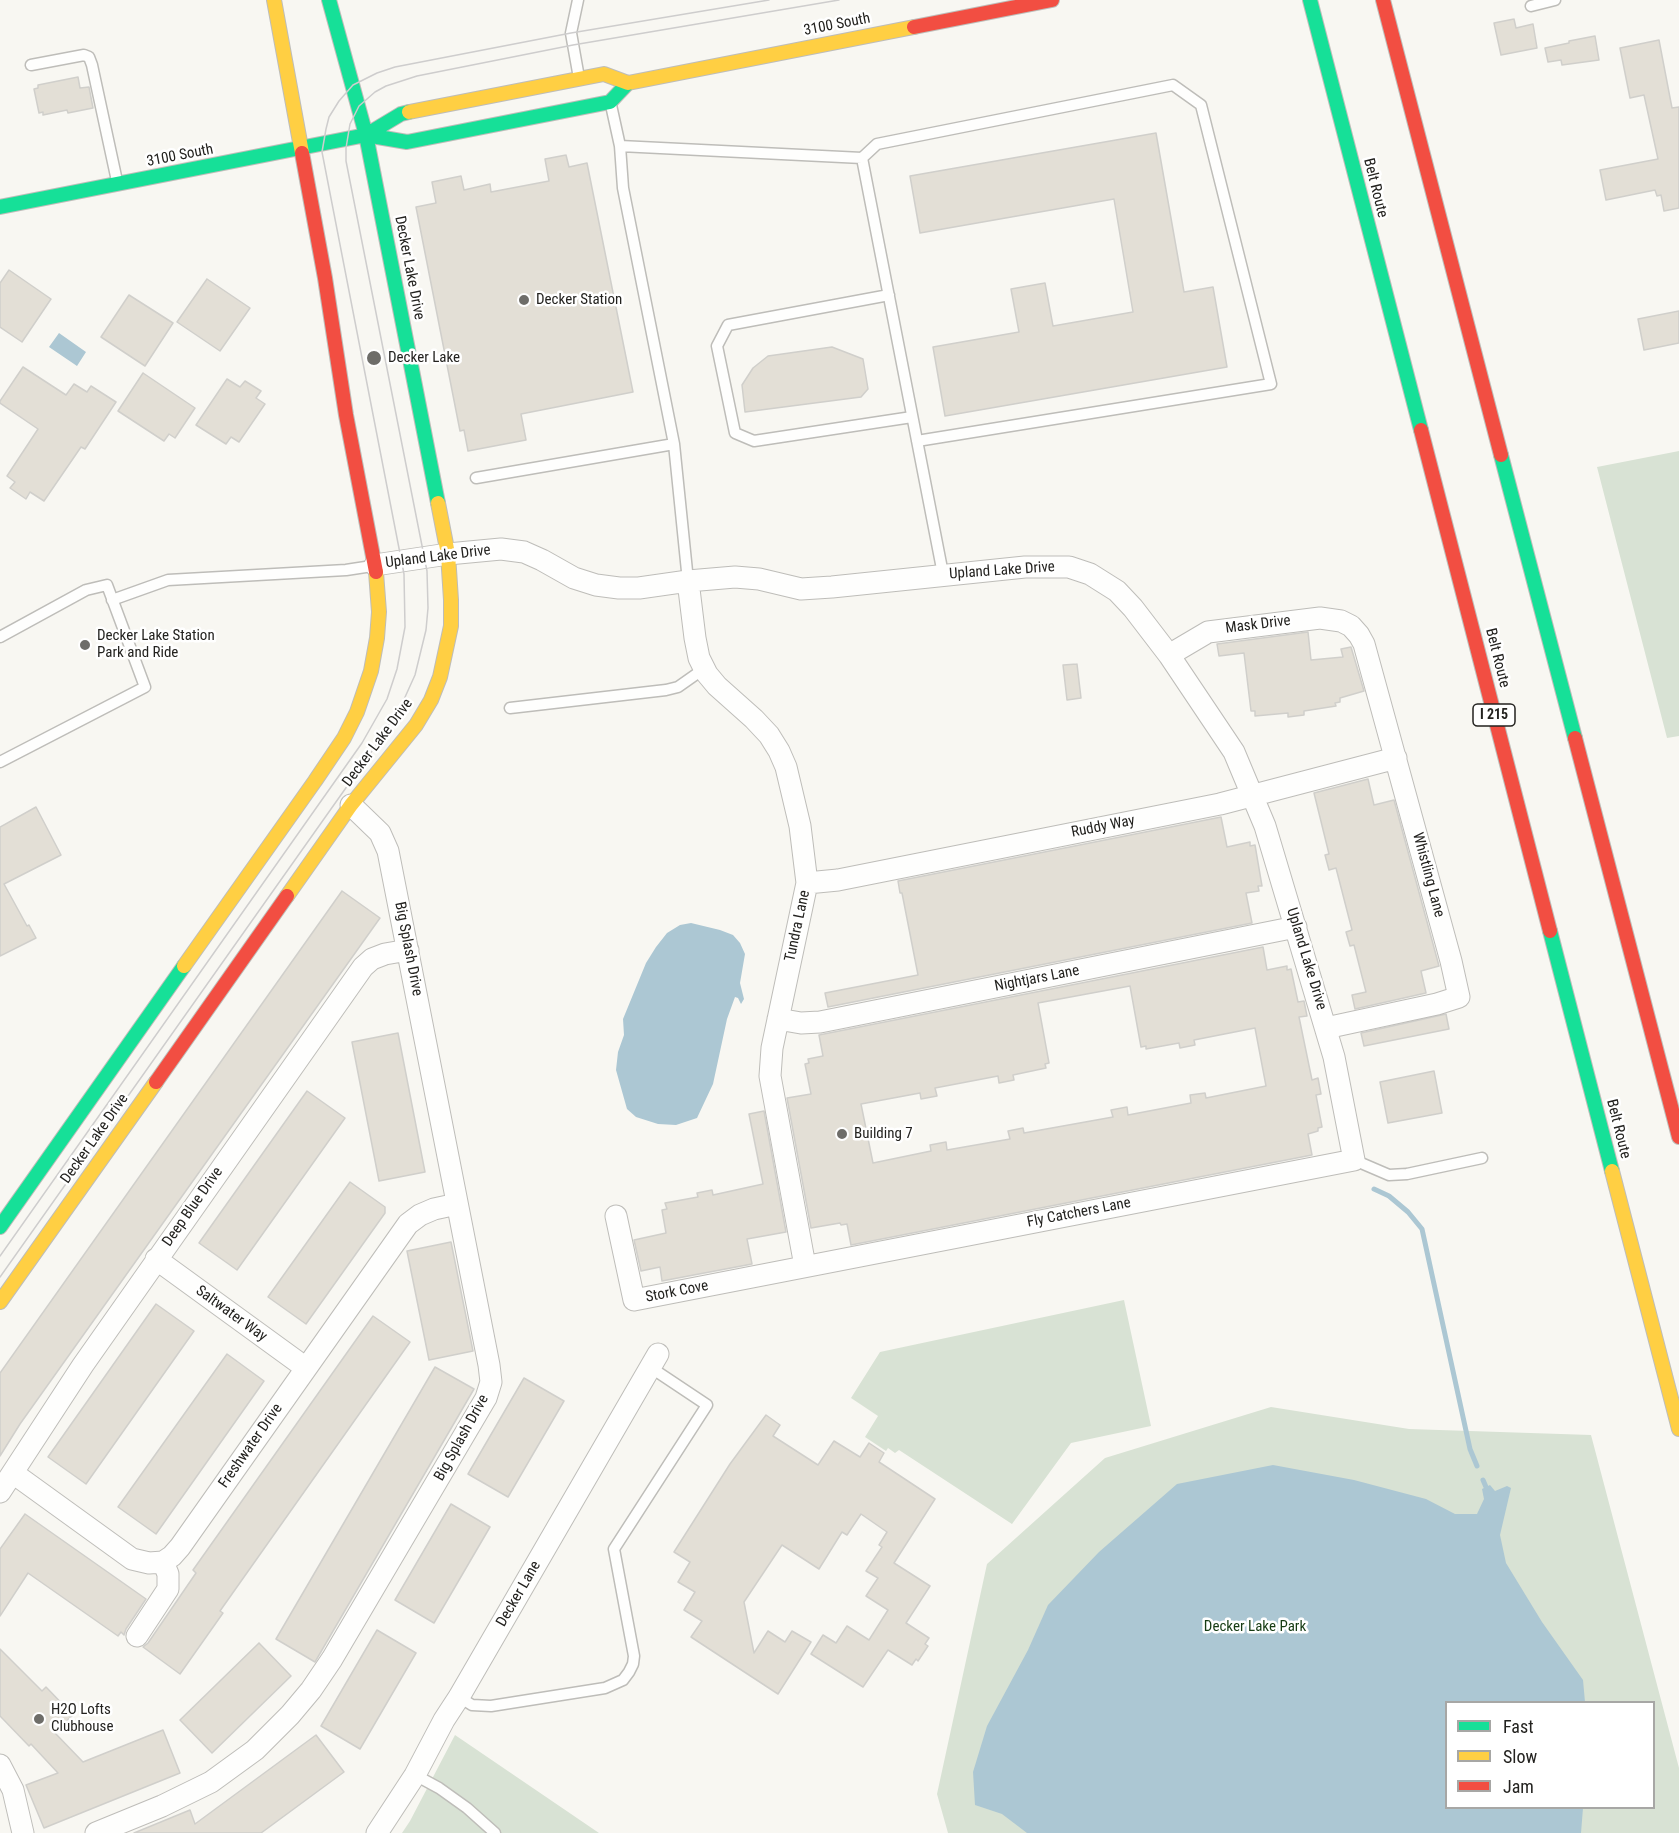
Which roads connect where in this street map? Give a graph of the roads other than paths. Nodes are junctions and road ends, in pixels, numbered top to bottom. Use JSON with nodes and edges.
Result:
{"nodes":[{"id":1,"x":274,"y":0,"type":"edge"},
{"id":2,"x":329,"y":0,"type":"edge"},
{"id":3,"x":578,"y":0,"type":"edge"},
{"id":4,"x":1052,"y":0,"type":"edge"},
{"id":5,"x":1310,"y":0,"type":"edge"},
{"id":6,"x":1383,"y":0,"type":"edge"},
{"id":7,"x":1555,"y":0,"type":"edge"},
{"id":8,"x":1532,"y":6,"type":"dead end"},
{"id":9,"x":31,"y":64,"type":"dead end"},
{"id":10,"x":579,"y":79,"type":"junction"},
{"id":11,"x":628,"y":83,"type":"junction"},
{"id":12,"x":610,"y":102,"type":"junction"},
{"id":13,"x":366,"y":135,"type":"junction"},
{"id":14,"x":620,"y":147,"type":"junction"},
{"id":15,"x":302,"y":148,"type":"junction"},
{"id":16,"x":862,"y":158,"type":"junction"},
{"id":17,"x":117,"y":184,"type":"junction"},
{"id":18,"x":0,"y":207,"type":"edge"},
{"id":19,"x":889,"y":295,"type":"junction"},
{"id":20,"x":912,"y":417,"type":"junction"},
{"id":21,"x":917,"y":441,"type":"junction"},
{"id":22,"x":674,"y":444,"type":"junction"},
{"id":23,"x":476,"y":478,"type":"dead end"},
{"id":24,"x":448,"y":554,"type":"junction"},
{"id":25,"x":375,"y":565,"type":"junction"},
{"id":26,"x":943,"y":574,"type":"junction"},
{"id":27,"x":688,"y":581,"type":"junction"},
{"id":28,"x":112,"y":600,"type":"junction"},
{"id":29,"x":1351,"y":626,"type":"joint"},
{"id":30,"x":0,"y":637,"type":"edge"},
{"id":31,"x":1169,"y":655,"type":"junction"},
{"id":32,"x":705,"y":668,"type":"junction"},
{"id":33,"x":510,"y":708,"type":"dead end"},
{"id":34,"x":1396,"y":758,"type":"junction"},
{"id":35,"x":0,"y":762,"type":"edge"},
{"id":36,"x":1253,"y":796,"type":"junction"},
{"id":37,"x":351,"y":806,"type":"junction"},
{"id":38,"x":807,"y":883,"type":"junction"},
{"id":39,"x":1296,"y":927,"type":"junction"},
{"id":40,"x":408,"y":950,"type":"junction"},
{"id":41,"x":778,"y":1019,"type":"junction"},
{"id":42,"x":1326,"y":1028,"type":"junction"},
{"id":43,"x":1679,"y":1137,"type":"edge"},
{"id":44,"x":1482,"y":1158,"type":"dead end"},
{"id":45,"x":1354,"y":1160,"type":"junction"},
{"id":46,"x":457,"y":1204,"type":"junction"},
{"id":47,"x":616,"y":1216,"type":"dead end"},
{"id":48,"x":0,"y":1227,"type":"edge"},
{"id":49,"x":156,"y":1259,"type":"junction"},
{"id":50,"x":805,"y":1266,"type":"junction"},
{"id":51,"x":0,"y":1302,"type":"edge"},
{"id":52,"x":654,"y":1360,"type":"joint"},
{"id":53,"x":306,"y":1368,"type":"junction"},
{"id":54,"x":1679,"y":1429,"type":"edge"},
{"id":55,"x":13,"y":1473,"type":"junction"},
{"id":56,"x":0,"y":1492,"type":"edge"},
{"id":57,"x":163,"y":1562,"type":"junction"},
{"id":58,"x":137,"y":1636,"type":"dead end"},
{"id":59,"x":459,"y":1697,"type":"junction"},
{"id":60,"x":0,"y":1765,"type":"edge"},
{"id":61,"x":415,"y":1775,"type":"junction"},
{"id":62,"x":23,"y":1833,"type":"edge"},
{"id":63,"x":96,"y":1833,"type":"edge"},
{"id":64,"x":377,"y":1833,"type":"edge"},
{"id":65,"x":495,"y":1833,"type":"edge"}],
"edges":[{"from":1,"to":15,"type":"main road","name":"Decker Lake Drive"},
{"from":2,"to":13,"type":"main road","name":"Decker Lake Drive"},
{"from":3,"to":10,"type":"lane"},
{"from":4,"to":11,"type":"main road","name":"3100 South"},
{"from":5,"to":54,"type":"main road","name":"Belt Route","number":"I 215"},
{"from":6,"to":43,"type":"main road"},
{"from":7,"to":8,"type":"lane"},
{"from":9,"to":17,"type":"lane"},
{"from":10,"to":11,"type":"main road","name":"3100 South"},
{"from":10,"to":13,"type":"main road","name":"3100 South"},
{"from":11,"to":12,"type":"main road"},
{"from":12,"to":13,"type":"main road","name":"3100 South"},
{"from":12,"to":14,"type":"lane"},
{"from":13,"to":15,"type":"main road","name":"3100 South"},
{"from":13,"to":24,"type":"main road","name":"Decker Lake Drive"},
{"from":14,"to":16,"type":"lane"},
{"from":14,"to":22,"type":"lane"},
{"from":15,"to":17,"type":"main road","name":"3100 South"},
{"from":15,"to":25,"type":"main road","name":"Decker Lake Drive"},
{"from":16,"to":19,"type":"lane"},
{"from":16,"to":21,"type":"lane"},
{"from":17,"to":18,"type":"main road","name":"3100 South"},
{"from":19,"to":20,"type":"lane"},
{"from":19,"to":20,"type":"lane"},
{"from":20,"to":21,"type":"lane"},
{"from":21,"to":26,"type":"lane"},
{"from":22,"to":23,"type":"lane"},
{"from":22,"to":27,"type":"lane"},
{"from":24,"to":25,"type":"street","name":"Upland Lake Drive"},
{"from":24,"to":27,"type":"street","name":"Upland Lake Drive"},
{"from":24,"to":37,"type":"main road","name":"Decker Lake Drive"},
{"from":25,"to":28,"type":"lane"},
{"from":25,"to":48,"type":"main road","name":"Decker Lake Drive"},
{"from":26,"to":27,"type":"street","name":"Upland Lake Drive"},
{"from":26,"to":31,"type":"street","name":"Upland Lake Drive"},
{"from":27,"to":32,"type":"street","name":"Tundra Lane"},
{"from":28,"to":30,"type":"lane"},
{"from":28,"to":35,"type":"lane"},
{"from":29,"to":31,"type":"street","name":"Mask Drive"},
{"from":29,"to":34,"type":"street","name":"Whistling Lane"},
{"from":31,"to":36,"type":"street","name":"Upland Lake Drive"},
{"from":32,"to":33,"type":"lane"},
{"from":32,"to":38,"type":"street","name":"Tundra Lane"},
{"from":34,"to":36,"type":"street","name":"Ruddy Way"},
{"from":34,"to":42,"type":"street","name":"Whistling Lane"},
{"from":36,"to":38,"type":"street","name":"Ruddy Way"},
{"from":36,"to":39,"type":"street","name":"Upland Lake Drive"},
{"from":37,"to":40,"type":"street","name":"Big Splash Drive"},
{"from":37,"to":51,"type":"main road","name":"Decker Lake Drive"},
{"from":38,"to":41,"type":"street","name":"Tundra Lane"},
{"from":39,"to":41,"type":"street","name":"Nightjars Lane"},
{"from":39,"to":42,"type":"street","name":"Upland Lake Drive"},
{"from":40,"to":46,"type":"street","name":"Big Splash Drive"},
{"from":40,"to":49,"type":"street","name":"Deep Blue Drive"},
{"from":41,"to":50,"type":"street","name":"Tundra Lane"},
{"from":42,"to":45,"type":"street","name":"Upland Lake Drive"},
{"from":44,"to":45,"type":"lane"},
{"from":45,"to":50,"type":"street","name":"Fly Catchers Lane"},
{"from":46,"to":53,"type":"street","name":"Freshwater Drive"},
{"from":46,"to":63,"type":"street","name":"Big Splash Drive"},
{"from":47,"to":50,"type":"street","name":"Stork Cove"},
{"from":49,"to":53,"type":"street","name":"Saltwater Way"},
{"from":49,"to":55,"type":"street","name":"Deep Blue Drive"},
{"from":52,"to":59,"type":"street","name":"Decker Lane"},
{"from":52,"to":59,"type":"lane"},
{"from":53,"to":57,"type":"street","name":"Freshwater Drive"},
{"from":55,"to":56,"type":"street","name":"Deep Blue Drive"},
{"from":55,"to":57,"type":"street"},
{"from":57,"to":58,"type":"street"},
{"from":59,"to":61,"type":"street","name":"Decker Lane"},
{"from":60,"to":62,"type":"street"},
{"from":61,"to":64,"type":"street","name":"Decker Lane"},
{"from":61,"to":65,"type":"lane"}]}
